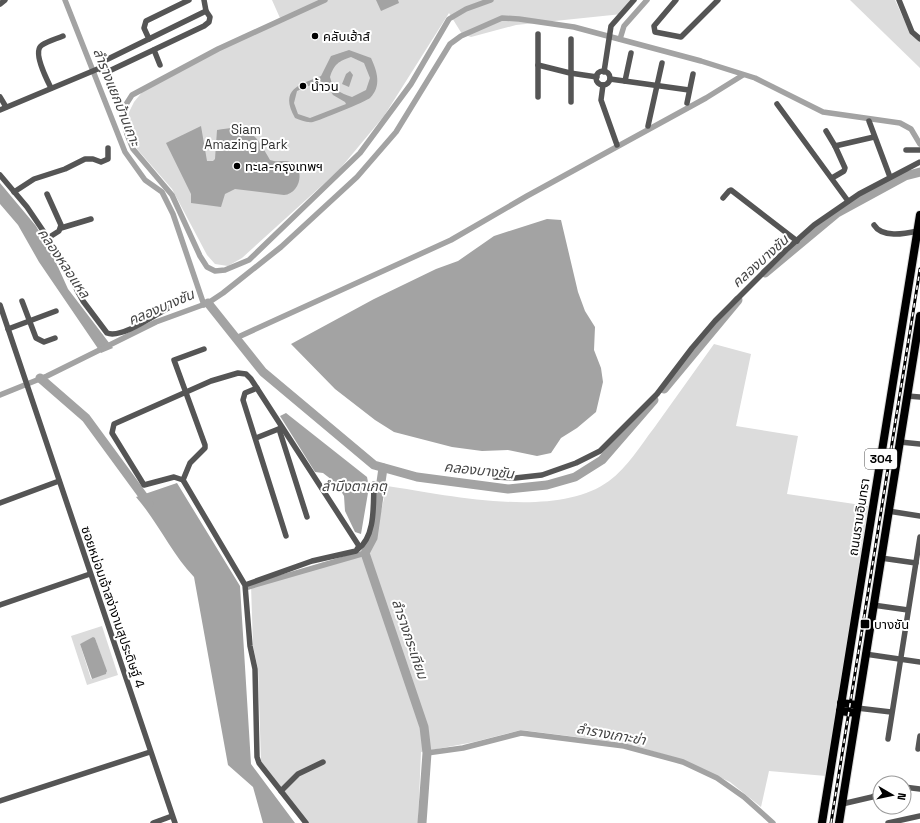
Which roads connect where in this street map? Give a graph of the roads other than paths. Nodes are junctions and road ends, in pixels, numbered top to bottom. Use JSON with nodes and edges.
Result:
{"nodes":[{"id":1,"x":5,"y":0,"type":"edge"},
{"id":2,"x":189,"y":0,"type":"edge"},
{"id":3,"x":204,"y":0,"type":"edge"},
{"id":4,"x":634,"y":0,"type":"edge"},
{"id":5,"x":676,"y":0,"type":"edge"},
{"id":6,"x":718,"y":0,"type":"edge"},
{"id":7,"x":899,"y":0,"type":"edge"},
{"id":8,"x":0,"y":4,"type":"edge"},
{"id":9,"x":206,"y":11,"type":"junction"},
{"id":10,"x":538,"y":34,"type":"dead end"},
{"id":11,"x":62,"y":36,"type":"dead end"},
{"id":12,"x":920,"y":38,"type":"edge"},
{"id":13,"x":149,"y":39,"type":"junction"},
{"id":14,"x":571,"y":39,"type":"dead end"},
{"id":15,"x":154,"y":50,"type":"junction"},
{"id":16,"x":631,"y":53,"type":"dead end"},
{"id":17,"x":662,"y":63,"type":"dead end"},
{"id":18,"x":160,"y":65,"type":"dead end"},
{"id":19,"x":538,"y":65,"type":"junction"},
{"id":20,"x":98,"y":69,"type":"junction"},
{"id":21,"x":604,"y":72,"type":"junction"},
{"id":22,"x":571,"y":73,"type":"junction"},
{"id":23,"x":693,"y":74,"type":"dead end"},
{"id":24,"x":597,"y":77,"type":"junction"},
{"id":25,"x":610,"y":79,"type":"junction"},
{"id":26,"x":625,"y":81,"type":"junction"},
{"id":27,"x":602,"y":85,"type":"junction"},
{"id":28,"x":657,"y":85,"type":"junction"},
{"id":29,"x":51,"y":88,"type":"junction"},
{"id":30,"x":690,"y":90,"type":"junction"},
{"id":31,"x":0,"y":97,"type":"edge"},
{"id":32,"x":538,"y":97,"type":"dead end"},
{"id":33,"x":571,"y":102,"type":"dead end"},
{"id":34,"x":687,"y":103,"type":"dead end"},
{"id":35,"x":777,"y":104,"type":"dead end"},
{"id":36,"x":6,"y":107,"type":"junction"},
{"id":37,"x":0,"y":110,"type":"edge"},
{"id":38,"x":869,"y":121,"type":"dead end"},
{"id":39,"x":648,"y":126,"type":"dead end"},
{"id":40,"x":826,"y":131,"type":"dead end"},
{"id":41,"x":874,"y":137,"type":"junction"},
{"id":42,"x":617,"y":145,"type":"dead end"},
{"id":43,"x":835,"y":146,"type":"junction"},
{"id":44,"x":108,"y":148,"type":"dead end"},
{"id":45,"x":906,"y":150,"type":"dead end"},
{"id":46,"x":920,"y":151,"type":"edge"},
{"id":47,"x":920,"y":162,"type":"edge"},
{"id":48,"x":0,"y":175,"type":"edge"},
{"id":49,"x":890,"y":177,"type":"junction"},
{"id":50,"x":832,"y":178,"type":"junction"},
{"id":51,"x":14,"y":192,"type":"junction"},
{"id":52,"x":47,"y":194,"type":"dead end"},
{"id":53,"x":723,"y":198,"type":"dead end"},
{"id":54,"x":848,"y":201,"type":"junction"},
{"id":55,"x":920,"y":215,"type":"edge"},
{"id":56,"x":91,"y":219,"type":"dead end"},
{"id":57,"x":874,"y":225,"type":"dead end"},
{"id":58,"x":61,"y":228,"type":"junction"},
{"id":59,"x":918,"y":231,"type":"junction"},
{"id":60,"x":48,"y":238,"type":"junction"},
{"id":61,"x":797,"y":241,"type":"junction"},
{"id":62,"x":22,"y":301,"type":"dead end"},
{"id":63,"x":0,"y":305,"type":"edge"},
{"id":64,"x":170,"y":307,"type":"dead end"},
{"id":65,"x":56,"y":311,"type":"dead end"},
{"id":66,"x":920,"y":316,"type":"edge"},
{"id":67,"x":29,"y":320,"type":"junction"},
{"id":68,"x":8,"y":329,"type":"junction"},
{"id":69,"x":55,"y":338,"type":"dead end"},
{"id":70,"x":204,"y":349,"type":"dead end"},
{"id":71,"x":917,"y":357,"type":"edge"},
{"id":72,"x":257,"y":388,"type":"junction"},
{"id":73,"x":187,"y":392,"type":"junction"},
{"id":74,"x":907,"y":396,"type":"junction"},
{"id":75,"x":920,"y":397,"type":"edge"},
{"id":76,"x":281,"y":428,"type":"junction"},
{"id":77,"x":256,"y":438,"type":"junction"},
{"id":78,"x":900,"y":442,"type":"junction"},
{"id":79,"x":920,"y":444,"type":"edge"},
{"id":80,"x":495,"y":476,"type":"dead end"},
{"id":81,"x":183,"y":480,"type":"junction"},
{"id":82,"x":59,"y":481,"type":"junction"},
{"id":83,"x":374,"y":484,"type":"dead end"},
{"id":84,"x":0,"y":503,"type":"edge"},
{"id":85,"x":888,"y":511,"type":"junction"},
{"id":86,"x":920,"y":516,"type":"edge"},
{"id":87,"x":306,"y":517,"type":"dead end"},
{"id":88,"x":286,"y":536,"type":"dead end"},
{"id":89,"x":920,"y":537,"type":"edge"},
{"id":90,"x":358,"y":549,"type":"junction"},
{"id":91,"x":881,"y":558,"type":"junction"},
{"id":92,"x":916,"y":562,"type":"junction"},
{"id":93,"x":90,"y":574,"type":"junction"},
{"id":94,"x":245,"y":585,"type":"junction"},
{"id":95,"x":0,"y":605,"type":"edge"},
{"id":96,"x":873,"y":605,"type":"junction"},
{"id":97,"x":908,"y":610,"type":"junction"},
{"id":98,"x":865,"y":654,"type":"junction"},
{"id":99,"x":900,"y":659,"type":"junction"},
{"id":100,"x":920,"y":662,"type":"edge"},
{"id":101,"x":840,"y":707,"type":"junction"},
{"id":102,"x":857,"y":709,"type":"junction"},
{"id":103,"x":891,"y":712,"type":"junction"},
{"id":104,"x":920,"y":736,"type":"edge"},
{"id":105,"x":888,"y":738,"type":"dead end"},
{"id":106,"x":918,"y":749,"type":"dead end"},
{"id":107,"x":150,"y":752,"type":"junction"},
{"id":108,"x":323,"y":762,"type":"dead end"},
{"id":109,"x":281,"y":791,"type":"junction"},
{"id":110,"x":872,"y":797,"type":"edge"},
{"id":111,"x":0,"y":801,"type":"edge"},
{"id":112,"x":842,"y":804,"type":"junction"},
{"id":113,"x":172,"y":816,"type":"junction"},
{"id":114,"x":920,"y":816,"type":"edge"},
{"id":115,"x":153,"y":823,"type":"edge"},
{"id":116,"x":174,"y":823,"type":"edge"},
{"id":117,"x":306,"y":823,"type":"edge"},
{"id":118,"x":822,"y":823,"type":"edge"},
{"id":119,"x":839,"y":823,"type":"edge"},
{"id":120,"x":888,"y":823,"type":"edge"}],
"edges":[{"from":1,"to":8,"type":"street"},
{"from":2,"to":13,"type":"street"},
{"from":3,"to":9,"type":"street"},
{"from":4,"to":21,"type":"street"},
{"from":5,"to":6,"type":"street"},
{"from":7,"to":12,"type":"street"},
{"from":9,"to":13,"type":"street"},
{"from":9,"to":15,"type":"street"},
{"from":10,"to":19,"type":"street"},
{"from":11,"to":29,"type":"street"},
{"from":13,"to":20,"type":"street"},
{"from":14,"to":22,"type":"street"},
{"from":15,"to":18,"type":"street"},
{"from":15,"to":20,"type":"street"},
{"from":16,"to":26,"type":"street"},
{"from":17,"to":28,"type":"street"},
{"from":19,"to":22,"type":"street"},
{"from":19,"to":32,"type":"street"},
{"from":20,"to":29,"type":"street"},
{"from":21,"to":24,"type":"street"},
{"from":21,"to":25,"type":"street"},
{"from":22,"to":24,"type":"street"},
{"from":22,"to":33,"type":"street"},
{"from":23,"to":30,"type":"street"},
{"from":24,"to":27,"type":"street"},
{"from":25,"to":26,"type":"street"},
{"from":25,"to":27,"type":"street"},
{"from":26,"to":28,"type":"street"},
{"from":27,"to":42,"type":"street"},
{"from":28,"to":30,"type":"street"},
{"from":28,"to":39,"type":"street"},
{"from":29,"to":36,"type":"street"},
{"from":30,"to":34,"type":"street"},
{"from":31,"to":36,"type":"street"},
{"from":35,"to":50,"type":"street"},
{"from":36,"to":37,"type":"street"},
{"from":38,"to":41,"type":"street"},
{"from":40,"to":43,"type":"street"},
{"from":41,"to":43,"type":"street"},
{"from":41,"to":49,"type":"street"},
{"from":43,"to":50,"type":"street"},
{"from":44,"to":51,"type":"street"},
{"from":45,"to":46,"type":"street"},
{"from":47,"to":49,"type":"street"},
{"from":48,"to":51,"type":"street"},
{"from":49,"to":54,"type":"street"},
{"from":50,"to":54,"type":"street"},
{"from":51,"to":60,"type":"street"},
{"from":52,"to":58,"type":"street"},
{"from":53,"to":61,"type":"street"},
{"from":54,"to":61,"type":"street"},
{"from":55,"to":59,"type":"highway","name":"ถนนรามอินทรา","number":"304"},
{"from":56,"to":58,"type":"street"},
{"from":57,"to":59,"type":"street"},
{"from":58,"to":60,"type":"street"},
{"from":59,"to":101,"type":"highway","name":"ถนนรามอินทรา","number":"304"},
{"from":60,"to":64,"type":"street"},
{"from":61,"to":80,"type":"street"},
{"from":62,"to":67,"type":"street"},
{"from":63,"to":68,"type":"street","name":"ซอยหม่อมเจ้าสง่างามสุประดิษฐ์ 4"},
{"from":65,"to":67,"type":"street"},
{"from":66,"to":71,"type":"highway","number":"304"},
{"from":67,"to":68,"type":"street"},
{"from":67,"to":69,"type":"street"},
{"from":68,"to":82,"type":"street","name":"ซอยหม่อมเจ้าสง่างามสุประดิษฐ์ 4"},
{"from":70,"to":73,"type":"street"},
{"from":71,"to":74,"type":"highway","number":"304"},
{"from":72,"to":73,"type":"street"},
{"from":72,"to":76,"type":"street"},
{"from":72,"to":77,"type":"street"},
{"from":73,"to":81,"type":"street"},
{"from":73,"to":81,"type":"street"},
{"from":74,"to":75,"type":"street"},
{"from":74,"to":78,"type":"highway","number":"304"},
{"from":76,"to":77,"type":"street"},
{"from":76,"to":87,"type":"street"},
{"from":76,"to":90,"type":"street"},
{"from":77,"to":88,"type":"street"},
{"from":78,"to":79,"type":"street"},
{"from":78,"to":85,"type":"highway","number":"304"},
{"from":81,"to":94,"type":"street"},
{"from":82,"to":84,"type":"street"},
{"from":82,"to":93,"type":"street","name":"ซอยหม่อมเจ้าสง่างามสุประดิษฐ์ 4"},
{"from":83,"to":90,"type":"street"},
{"from":85,"to":86,"type":"street"},
{"from":85,"to":91,"type":"highway","number":"304"},
{"from":89,"to":92,"type":"street"},
{"from":90,"to":94,"type":"street"},
{"from":91,"to":92,"type":"street"},
{"from":91,"to":96,"type":"highway","number":"304"},
{"from":92,"to":97,"type":"street"},
{"from":93,"to":95,"type":"street"},
{"from":93,"to":107,"type":"street","name":"ซอยหม่อมเจ้าสง่างามสุประดิษฐ์ 4"},
{"from":94,"to":109,"type":"street"},
{"from":96,"to":97,"type":"street"},
{"from":96,"to":98,"type":"highway","number":"304"},
{"from":97,"to":99,"type":"street"},
{"from":98,"to":99,"type":"street"},
{"from":98,"to":102,"type":"highway","number":"304"},
{"from":99,"to":100,"type":"street"},
{"from":99,"to":103,"type":"street"},
{"from":101,"to":102,"type":"highway"},
{"from":101,"to":118,"type":"highway","name":"ถนนรามอินทรา","number":"304"},
{"from":102,"to":103,"type":"street"},
{"from":102,"to":112,"type":"highway","number":"304"},
{"from":103,"to":105,"type":"street"},
{"from":104,"to":106,"type":"street"},
{"from":107,"to":111,"type":"street"},
{"from":107,"to":113,"type":"street","name":"ซอยหม่อมเจ้าสง่างามสุประดิษฐ์ 4"},
{"from":108,"to":109,"type":"street"},
{"from":109,"to":117,"type":"street"},
{"from":110,"to":112,"type":"street"},
{"from":112,"to":119,"type":"highway","number":"304"},
{"from":113,"to":115,"type":"street"},
{"from":113,"to":116,"type":"street","name":"ซอยหม่อมเจ้าสง่างามสุประดิษฐ์ 4"},
{"from":114,"to":120,"type":"street"}]}
